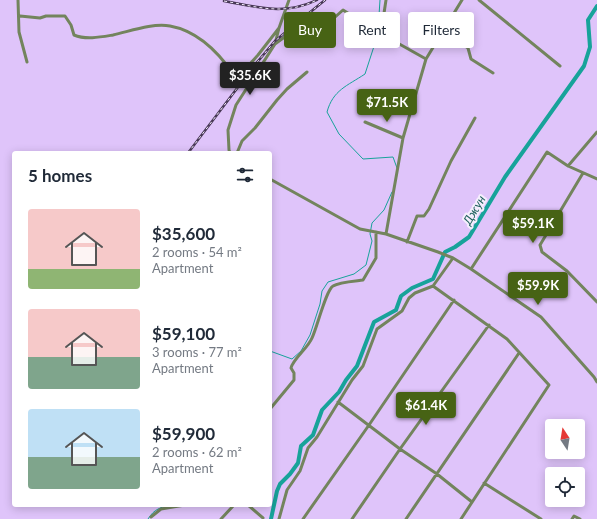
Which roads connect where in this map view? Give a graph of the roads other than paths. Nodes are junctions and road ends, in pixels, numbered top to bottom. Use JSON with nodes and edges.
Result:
{"nodes":[{"id":1,"x":18,"y":0,"type":"edge"},
{"id":2,"x":289,"y":0,"type":"edge"},
{"id":3,"x":386,"y":0,"type":"edge"},
{"id":4,"x":462,"y":0,"type":"edge"},
{"id":5,"x":479,"y":0,"type":"edge"},
{"id":6,"x":346,"y":12,"type":"edge"},
{"id":7,"x":384,"y":12,"type":"edge"},
{"id":8,"x":455,"y":12,"type":"edge"},
{"id":9,"x":20,"y":16,"type":"junction"},
{"id":10,"x":279,"y":28,"type":"junction"},
{"id":11,"x":275,"y":44,"type":"junction"},
{"id":12,"x":400,"y":44,"type":"edge"},
{"id":13,"x":433,"y":48,"type":"edge"},
{"id":14,"x":468,"y":48,"type":"edge"},
{"id":15,"x":426,"y":58,"type":"junction"},
{"id":16,"x":27,"y":62,"type":"dead end"},
{"id":17,"x":560,"y":66,"type":"dead end"},
{"id":18,"x":307,"y":72,"type":"dead end"},
{"id":19,"x":493,"y":73,"type":"dead end"},
{"id":20,"x":474,"y":118,"type":"dead end"},
{"id":21,"x":365,"y":122,"type":"dead end"},
{"id":22,"x":597,"y":132,"type":"edge"},
{"id":23,"x":403,"y":138,"type":"junction"},
{"id":24,"x":229,"y":151,"type":"edge"},
{"id":25,"x":238,"y":151,"type":"edge"},
{"id":26,"x":568,"y":166,"type":"junction"},
{"id":27,"x":583,"y":173,"type":"junction"},
{"id":28,"x":597,"y":179,"type":"edge"},
{"id":29,"x":272,"y":180,"type":"edge"},
{"id":30,"x":376,"y":232,"type":"junction"},
{"id":31,"x":386,"y":234,"type":"junction"},
{"id":32,"x":407,"y":242,"type":"junction"},
{"id":33,"x":453,"y":258,"type":"junction"},
{"id":34,"x":471,"y":269,"type":"junction"},
{"id":35,"x":433,"y":286,"type":"junction"},
{"id":36,"x":454,"y":300,"type":"junction"},
{"id":37,"x":597,"y":302,"type":"edge"},
{"id":38,"x":489,"y":325,"type":"junction"},
{"id":39,"x":519,"y":353,"type":"junction"},
{"id":40,"x":597,"y":382,"type":"edge"},
{"id":41,"x":338,"y":402,"type":"junction"},
{"id":42,"x":272,"y":407,"type":"edge"},
{"id":43,"x":370,"y":425,"type":"junction"},
{"id":44,"x":400,"y":449,"type":"junction"},
{"id":45,"x":437,"y":474,"type":"junction"},
{"id":46,"x":484,"y":483,"type":"junction"},
{"id":47,"x":472,"y":502,"type":"junction"},
{"id":48,"x":172,"y":507,"type":"edge"},
{"id":49,"x":232,"y":507,"type":"edge"},
{"id":50,"x":250,"y":507,"type":"edge"},
{"id":51,"x":151,"y":517,"type":"dead end"},
{"id":52,"x":263,"y":518,"type":"dead end"},
{"id":53,"x":221,"y":519,"type":"edge"},
{"id":54,"x":279,"y":519,"type":"edge"},
{"id":55,"x":303,"y":519,"type":"edge"},
{"id":56,"x":352,"y":519,"type":"edge"},
{"id":57,"x":406,"y":519,"type":"edge"},
{"id":58,"x":461,"y":519,"type":"edge"},
{"id":59,"x":541,"y":519,"type":"edge"},
{"id":60,"x":572,"y":519,"type":"edge"},
{"id":61,"x":580,"y":519,"type":"edge"}],
"edges":[{"from":1,"to":9,"type":"street"},
{"from":2,"to":10,"type":"street"},
{"from":3,"to":7,"type":"street"},
{"from":4,"to":8,"type":"street"},
{"from":5,"to":17,"type":"street"},
{"from":6,"to":11,"type":"street"},
{"from":9,"to":10,"type":"street"},
{"from":9,"to":16,"type":"street"},
{"from":10,"to":11,"type":"street"},
{"from":11,"to":24,"type":"street"},
{"from":12,"to":15,"type":"street"},
{"from":13,"to":15,"type":"street"},
{"from":14,"to":19,"type":"street"},
{"from":15,"to":23,"type":"street"},
{"from":18,"to":25,"type":"street"},
{"from":20,"to":32,"type":"street"},
{"from":21,"to":23,"type":"street"},
{"from":22,"to":26,"type":"street"},
{"from":23,"to":31,"type":"street"},
{"from":26,"to":27,"type":"street"},
{"from":26,"to":34,"type":"street"},
{"from":27,"to":28,"type":"street"},
{"from":27,"to":37,"type":"street"},
{"from":29,"to":30,"type":"street"},
{"from":30,"to":31,"type":"street"},
{"from":30,"to":42,"type":"street"},
{"from":31,"to":32,"type":"street"},
{"from":32,"to":33,"type":"street"},
{"from":33,"to":34,"type":"street"},
{"from":33,"to":35,"type":"street"},
{"from":34,"to":40,"type":"street"},
{"from":35,"to":36,"type":"street"},
{"from":35,"to":41,"type":"street"},
{"from":36,"to":38,"type":"street"},
{"from":36,"to":43,"type":"street"},
{"from":38,"to":39,"type":"street"},
{"from":38,"to":44,"type":"street"},
{"from":39,"to":45,"type":"street"},
{"from":39,"to":46,"type":"street"},
{"from":41,"to":43,"type":"street"},
{"from":41,"to":54,"type":"street"},
{"from":43,"to":44,"type":"street"},
{"from":43,"to":55,"type":"street"},
{"from":44,"to":45,"type":"street"},
{"from":44,"to":56,"type":"street"},
{"from":45,"to":47,"type":"street"},
{"from":45,"to":57,"type":"street"},
{"from":46,"to":47,"type":"street"},
{"from":46,"to":59,"type":"street"},
{"from":47,"to":58,"type":"street"},
{"from":48,"to":51,"type":"street"},
{"from":49,"to":53,"type":"street"},
{"from":50,"to":52,"type":"street"},
{"from":60,"to":61,"type":"street"}]}
